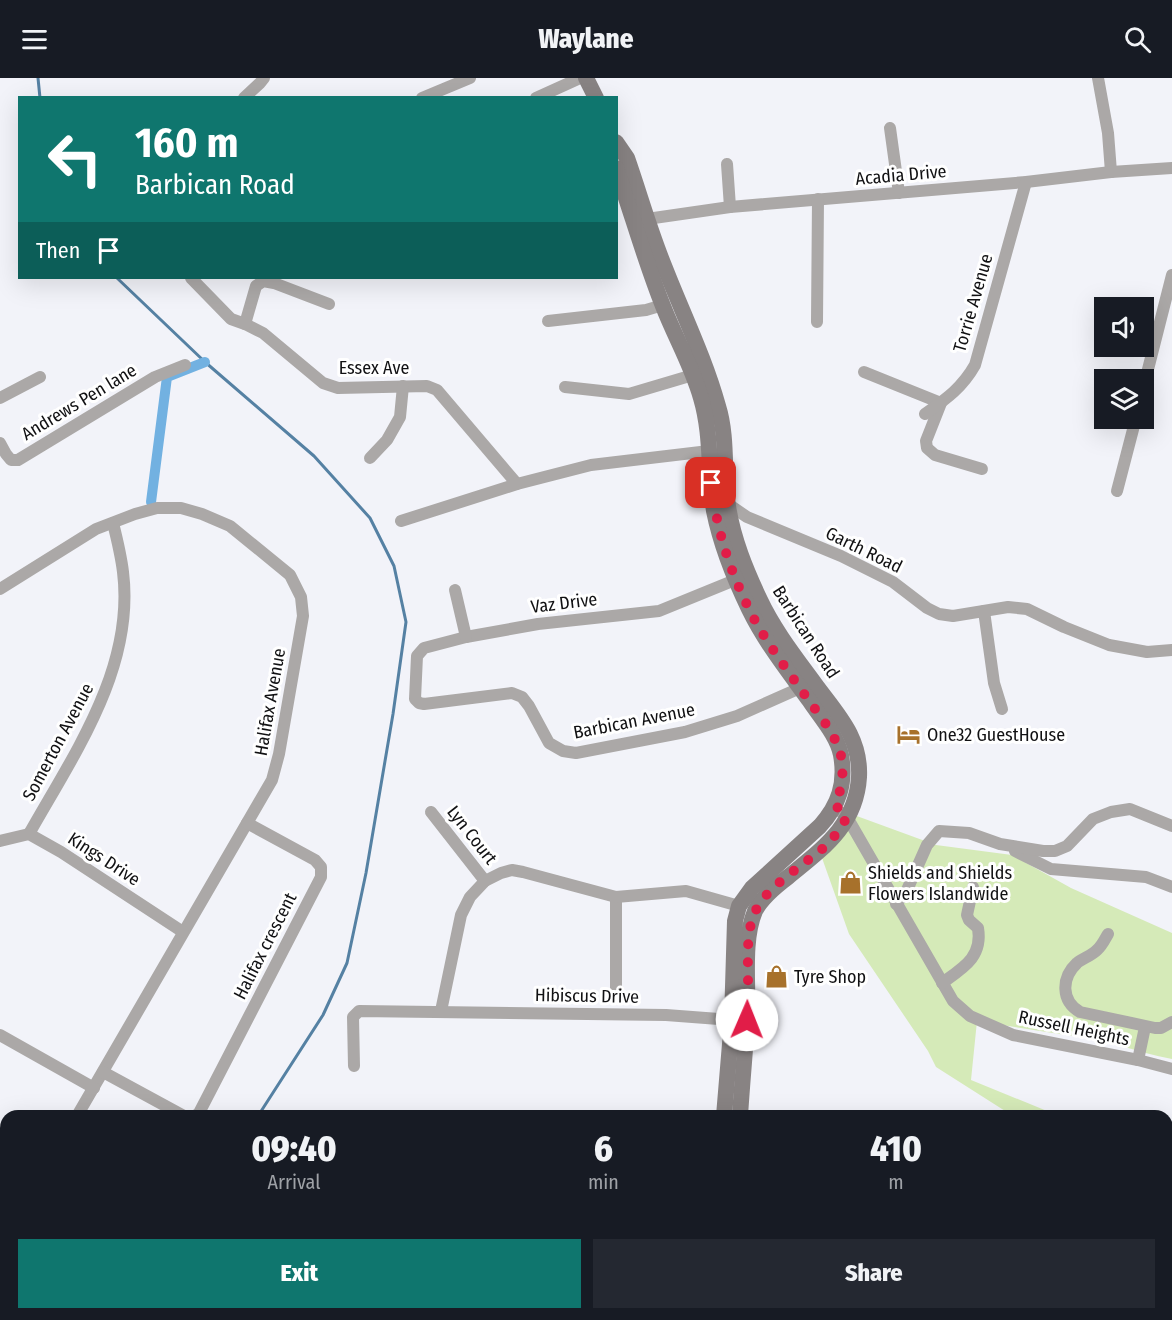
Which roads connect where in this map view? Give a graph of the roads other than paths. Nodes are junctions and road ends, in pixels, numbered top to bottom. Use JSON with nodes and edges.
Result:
{"nodes":[{"id":1,"x":264,"y":78,"type":"edge"},
{"id":2,"x":470,"y":78,"type":"edge"},
{"id":3,"x":580,"y":78,"type":"edge"},
{"id":4,"x":586,"y":78,"type":"edge"},
{"id":5,"x":1098,"y":78,"type":"edge"},
{"id":6,"x":246,"y":96,"type":"edge"},
{"id":7,"x":427,"y":96,"type":"edge"},
{"id":8,"x":540,"y":96,"type":"edge"},
{"id":9,"x":595,"y":96,"type":"edge"},
{"id":10,"x":890,"y":128,"type":"dead end"},
{"id":11,"x":618,"y":145,"type":"edge"},
{"id":12,"x":727,"y":164,"type":"dead end"},
{"id":13,"x":1172,"y":168,"type":"edge"},
{"id":14,"x":618,"y":172,"type":"edge"},
{"id":15,"x":1111,"y":172,"type":"junction"},
{"id":16,"x":1026,"y":182,"type":"junction"},
{"id":17,"x":899,"y":193,"type":"junction"},
{"id":18,"x":818,"y":200,"type":"junction"},
{"id":19,"x":730,"y":207,"type":"junction"},
{"id":20,"x":640,"y":220,"type":"junction"},
{"id":21,"x":1172,"y":275,"type":"edge"},
{"id":22,"x":192,"y":279,"type":"edge"},
{"id":23,"x":329,"y":304,"type":"dead end"},
{"id":24,"x":663,"y":305,"type":"junction"},
{"id":25,"x":548,"y":321,"type":"dead end"},
{"id":26,"x":817,"y":322,"type":"dead end"},
{"id":27,"x":245,"y":324,"type":"junction"},
{"id":28,"x":185,"y":365,"type":"dead end"},
{"id":29,"x":1148,"y":369,"type":"edge"},
{"id":30,"x":864,"y":372,"type":"dead end"},
{"id":31,"x":693,"y":375,"type":"junction"},
{"id":32,"x":40,"y":377,"type":"dead end"},
{"id":33,"x":403,"y":386,"type":"junction"},
{"id":34,"x":565,"y":387,"type":"dead end"},
{"id":35,"x":0,"y":398,"type":"edge"},
{"id":36,"x":941,"y":403,"type":"junction"},
{"id":37,"x":925,"y":414,"type":"dead end"},
{"id":38,"x":1133,"y":429,"type":"edge"},
{"id":39,"x":0,"y":443,"type":"edge"},
{"id":40,"x":709,"y":451,"type":"junction"},
{"id":41,"x":370,"y":458,"type":"dead end"},
{"id":42,"x":982,"y":469,"type":"dead end"},
{"id":43,"x":517,"y":484,"type":"junction"},
{"id":44,"x":1117,"y":491,"type":"dead end"},
{"id":45,"x":728,"y":504,"type":"junction"},
{"id":46,"x":401,"y":521,"type":"dead end"},
{"id":47,"x":113,"y":523,"type":"junction"},
{"id":48,"x":735,"y":580,"type":"junction"},
{"id":49,"x":0,"y":589,"type":"edge"},
{"id":50,"x":455,"y":590,"type":"dead end"},
{"id":51,"x":984,"y":611,"type":"junction"},
{"id":52,"x":466,"y":637,"type":"junction"},
{"id":53,"x":1172,"y":650,"type":"edge"},
{"id":54,"x":416,"y":676,"type":"joint"},
{"id":55,"x":800,"y":688,"type":"junction"},
{"id":56,"x":1002,"y":709,"type":"dead end"},
{"id":57,"x":841,"y":811,"type":"junction"},
{"id":58,"x":431,"y":812,"type":"dead end"},
{"id":59,"x":247,"y":823,"type":"junction"},
{"id":60,"x":1172,"y":826,"type":"edge"},
{"id":61,"x":29,"y":834,"type":"junction"},
{"id":62,"x":0,"y":841,"type":"edge"},
{"id":63,"x":1000,"y":843,"type":"junction"},
{"id":64,"x":485,"y":881,"type":"junction"},
{"id":65,"x":973,"y":886,"type":"dead end"},
{"id":66,"x":1172,"y":887,"type":"edge"},
{"id":67,"x":616,"y":897,"type":"junction"},
{"id":68,"x":896,"y":904,"type":"junction"},
{"id":69,"x":740,"y":906,"type":"junction"},
{"id":70,"x":183,"y":932,"type":"junction"},
{"id":71,"x":1108,"y":934,"type":"dead end"},
{"id":72,"x":942,"y":983,"type":"junction"},
{"id":73,"x":616,"y":988,"type":"dead end"},
{"id":74,"x":441,"y":1011,"type":"junction"},
{"id":75,"x":732,"y":1020,"type":"junction"},
{"id":76,"x":1172,"y":1022,"type":"edge"},
{"id":77,"x":1145,"y":1027,"type":"junction"},
{"id":78,"x":0,"y":1035,"type":"edge"},
{"id":79,"x":1138,"y":1060,"type":"junction"},
{"id":80,"x":354,"y":1066,"type":"dead end"},
{"id":81,"x":1172,"y":1069,"type":"edge"},
{"id":82,"x":103,"y":1072,"type":"junction"},
{"id":83,"x":94,"y":1088,"type":"junction"},
{"id":84,"x":81,"y":1110,"type":"edge"},
{"id":85,"x":173,"y":1110,"type":"edge"},
{"id":86,"x":201,"y":1110,"type":"edge"},
{"id":87,"x":724,"y":1110,"type":"edge"},
{"id":88,"x":740,"y":1110,"type":"edge"}],
"edges":[{"from":1,"to":6,"type":"street"},
{"from":2,"to":7,"type":"street"},
{"from":3,"to":8,"type":"street"},
{"from":4,"to":9,"type":"main road"},
{"from":5,"to":15,"type":"street"},
{"from":10,"to":17,"type":"street"},
{"from":11,"to":20,"type":"main road","name":"Barbican Road"},
{"from":12,"to":19,"type":"street"},
{"from":13,"to":15,"type":"street","name":"Acadia Drive"},
{"from":14,"to":20,"type":"main road","name":"Barbican Road"},
{"from":15,"to":16,"type":"street","name":"Acadia Drive"},
{"from":16,"to":17,"type":"street","name":"Acadia Drive"},
{"from":16,"to":36,"type":"street","name":"Torrie Avenue"},
{"from":17,"to":18,"type":"street","name":"Acadia Drive"},
{"from":18,"to":19,"type":"street","name":"Acadia Drive"},
{"from":18,"to":26,"type":"street"},
{"from":19,"to":20,"type":"street","name":"Acadia Drive"},
{"from":20,"to":24,"type":"main road","name":"Barbican Road"},
{"from":20,"to":45,"type":"main road","name":"Barbican Road"},
{"from":21,"to":29,"type":"street"},
{"from":22,"to":27,"type":"street","name":"Essex Ave"},
{"from":23,"to":27,"type":"street"},
{"from":24,"to":25,"type":"street"},
{"from":24,"to":31,"type":"main road","name":"Barbican Road"},
{"from":27,"to":33,"type":"street","name":"Essex Ave"},
{"from":28,"to":39,"type":"street","name":"Andrews Pen lane"},
{"from":30,"to":36,"type":"street"},
{"from":31,"to":34,"type":"street"},
{"from":31,"to":40,"type":"main road","name":"Barbican Road"},
{"from":32,"to":35,"type":"street"},
{"from":33,"to":41,"type":"street"},
{"from":33,"to":43,"type":"street","name":"Essex Ave"},
{"from":36,"to":37,"type":"street","name":"Torrie Avenue"},
{"from":36,"to":42,"type":"street"},
{"from":38,"to":44,"type":"street"},
{"from":40,"to":43,"type":"street"},
{"from":40,"to":48,"type":"main road","name":"Barbican Road"},
{"from":43,"to":46,"type":"street"},
{"from":45,"to":51,"type":"street","name":"Garth Road"},
{"from":45,"to":57,"type":"main road","name":"Barbican Road"},
{"from":47,"to":49,"type":"street","name":"Halifax Avenue"},
{"from":47,"to":59,"type":"street","name":"Halifax Avenue"},
{"from":47,"to":61,"type":"street","name":"Somerton Avenue"},
{"from":48,"to":52,"type":"street","name":"Vaz Drive"},
{"from":48,"to":55,"type":"main road","name":"Barbican Road"},
{"from":50,"to":52,"type":"street"},
{"from":51,"to":53,"type":"street","name":"Garth Road"},
{"from":51,"to":56,"type":"street"},
{"from":52,"to":54,"type":"street","name":"Vaz Drive"},
{"from":54,"to":55,"type":"street","name":"Barbican Avenue"},
{"from":55,"to":57,"type":"main road","name":"Barbican Road"},
{"from":57,"to":68,"type":"street","name":"Russell Heights"},
{"from":57,"to":69,"type":"main road","name":"Barbican Road"},
{"from":57,"to":88,"type":"main road","name":"Barbican Road"},
{"from":58,"to":64,"type":"street","name":"Lyn Court"},
{"from":59,"to":70,"type":"street","name":"Halifax Avenue"},
{"from":59,"to":86,"type":"street","name":"Halifax crescent"},
{"from":60,"to":63,"type":"street"},
{"from":61,"to":62,"type":"street"},
{"from":61,"to":70,"type":"street","name":"Kings Drive"},
{"from":63,"to":66,"type":"street"},
{"from":63,"to":68,"type":"street"},
{"from":64,"to":67,"type":"street"},
{"from":64,"to":74,"type":"street"},
{"from":65,"to":72,"type":"street"},
{"from":67,"to":69,"type":"street"},
{"from":67,"to":73,"type":"street"},
{"from":68,"to":72,"type":"street","name":"Russell Heights"},
{"from":69,"to":75,"type":"main road","name":"Barbican Road"},
{"from":70,"to":82,"type":"street","name":"Halifax Avenue"},
{"from":71,"to":77,"type":"street"},
{"from":72,"to":79,"type":"street","name":"Russell Heights"},
{"from":74,"to":75,"type":"street","name":"Hibiscus Drive"},
{"from":74,"to":80,"type":"street","name":"Hibiscus Drive"},
{"from":75,"to":87,"type":"main road","name":"Barbican Road"},
{"from":76,"to":77,"type":"street"},
{"from":77,"to":79,"type":"street"},
{"from":78,"to":83,"type":"street"},
{"from":79,"to":81,"type":"street","name":"Russell Heights"},
{"from":82,"to":83,"type":"street","name":"Halifax Avenue"},
{"from":82,"to":85,"type":"street"},
{"from":83,"to":84,"type":"street","name":"Halifax Avenue"}]}
